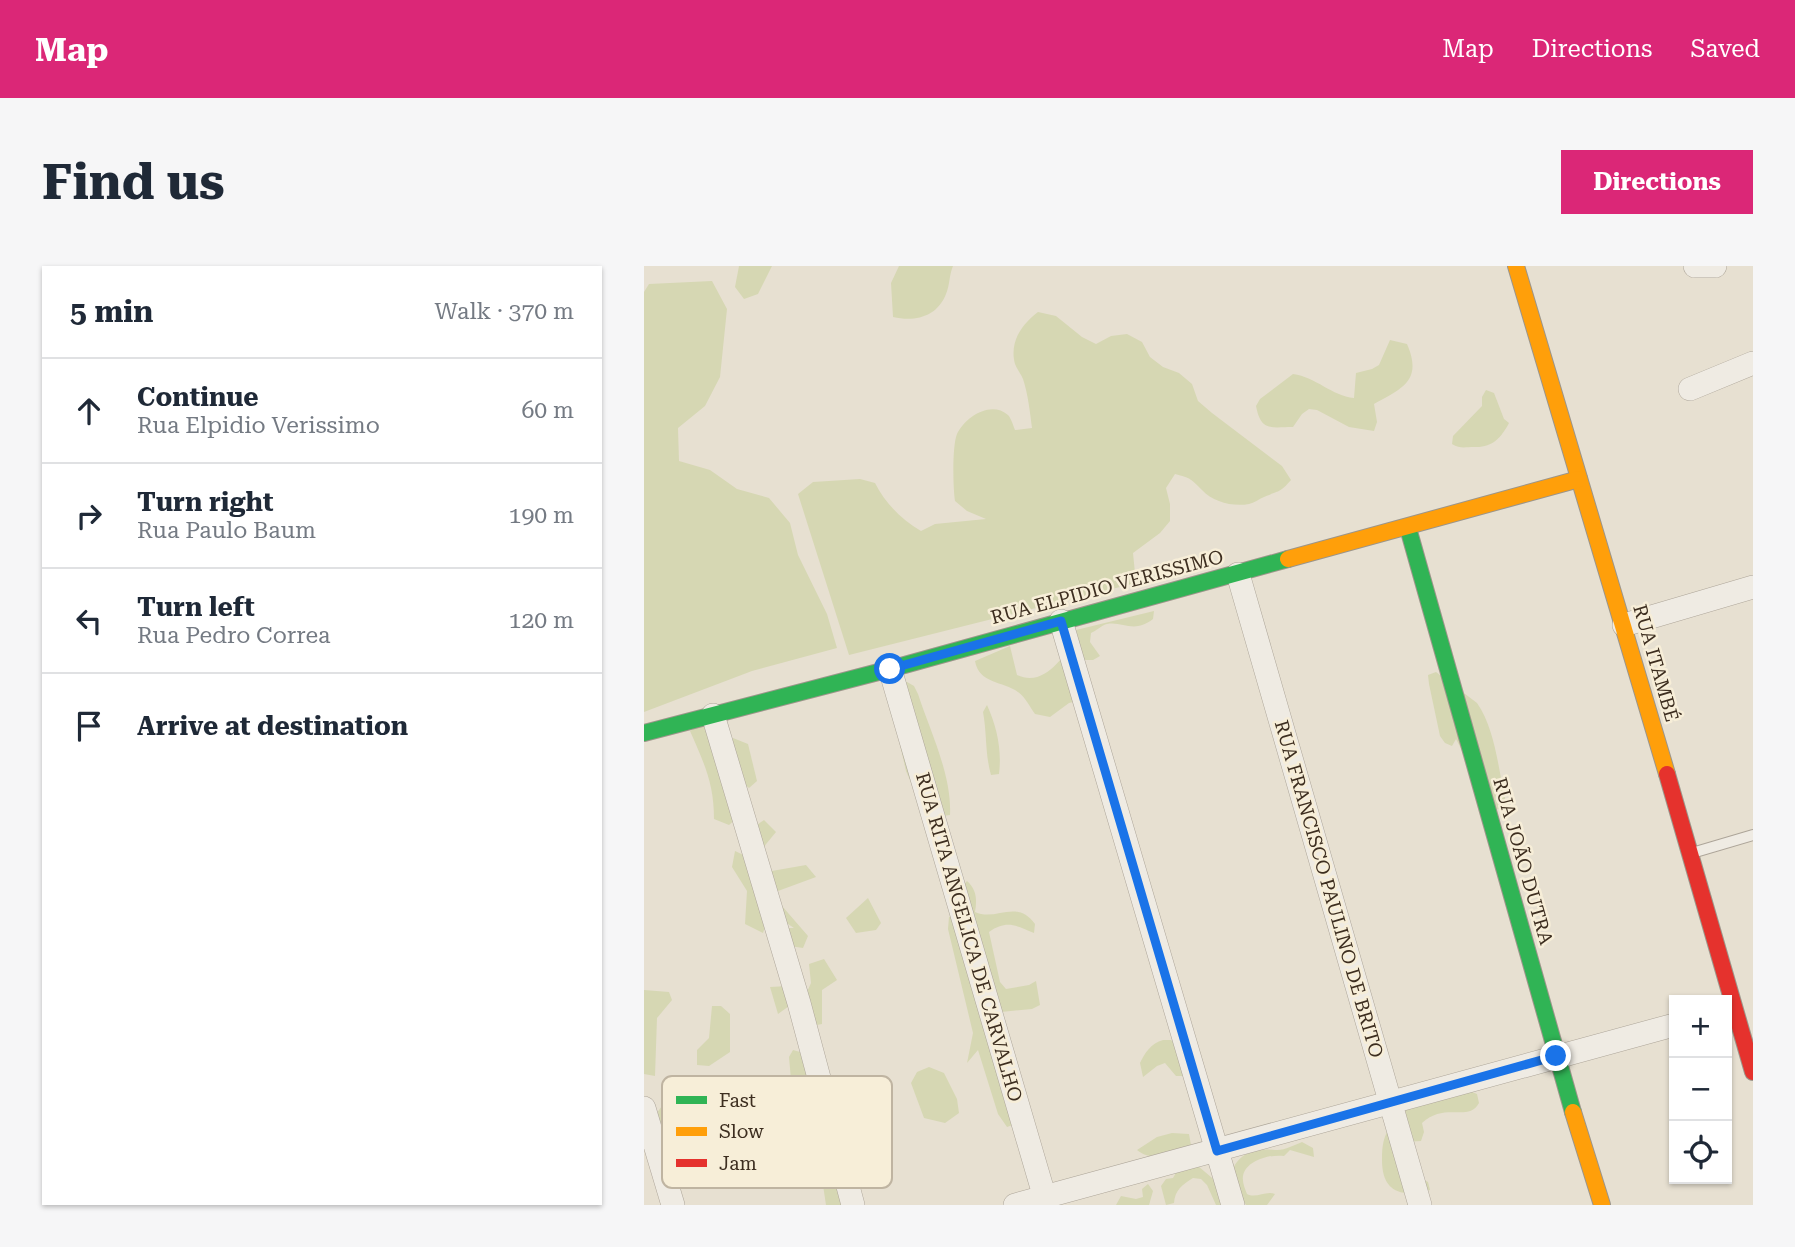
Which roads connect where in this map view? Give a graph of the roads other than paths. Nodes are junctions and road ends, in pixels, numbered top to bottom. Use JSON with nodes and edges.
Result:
{"nodes":[{"id":1,"x":1516,"y":266,"type":"edge"},
{"id":2,"x":1695,"y":266,"type":"edge"},
{"id":3,"x":1715,"y":266,"type":"edge"},
{"id":4,"x":1753,"y":363,"type":"edge"},
{"id":5,"x":1690,"y":389,"type":"dead end"},
{"id":6,"x":1579,"y":479,"type":"junction"},
{"id":7,"x":1408,"y":528,"type":"junction"},
{"id":8,"x":1238,"y":573,"type":"junction"},
{"id":9,"x":1753,"y":587,"type":"edge"},
{"id":10,"x":1061,"y":621,"type":"junction"},
{"id":11,"x":1624,"y":625,"type":"junction"},
{"id":12,"x":890,"y":669,"type":"junction"},
{"id":13,"x":713,"y":715,"type":"junction"},
{"id":14,"x":644,"y":733,"type":"edge"},
{"id":15,"x":1753,"y":835,"type":"edge"},
{"id":16,"x":1690,"y":853,"type":"junction"},
{"id":17,"x":1727,"y":995,"type":"edge"},
{"id":18,"x":1732,"y":1013,"type":"edge"},
{"id":19,"x":1669,"y":1026,"type":"edge"},
{"id":20,"x":1556,"y":1056,"type":"junction"},
{"id":21,"x":1753,"y":1072,"type":"edge"},
{"id":22,"x":819,"y":1076,"type":"edge"},
{"id":23,"x":1390,"y":1102,"type":"junction"},
{"id":24,"x":644,"y":1108,"type":"edge"},
{"id":25,"x":1217,"y":1151,"type":"junction"},
{"id":26,"x":662,"y":1168,"type":"edge"},
{"id":27,"x":668,"y":1188,"type":"edge"},
{"id":28,"x":848,"y":1188,"type":"edge"},
{"id":29,"x":1046,"y":1201,"type":"edge"},
{"id":30,"x":673,"y":1205,"type":"edge"},
{"id":31,"x":853,"y":1205,"type":"edge"},
{"id":32,"x":1015,"y":1205,"type":"edge"},
{"id":33,"x":1233,"y":1205,"type":"edge"},
{"id":34,"x":1420,"y":1205,"type":"edge"},
{"id":35,"x":1602,"y":1205,"type":"edge"}],
"edges":[{"from":1,"to":6,"type":"street","name":"RUA ITAMBÉ"},
{"from":2,"to":3,"type":"street"},
{"from":4,"to":5,"type":"street"},
{"from":6,"to":7,"type":"street","name":"RUA ELPIDIO VERISSIMO"},
{"from":6,"to":11,"type":"street","name":"RUA ITAMBÉ"},
{"from":7,"to":8,"type":"street","name":"RUA ELPIDIO VERISSIMO"},
{"from":7,"to":20,"type":"street","name":"RUA JOÃO DUTRA"},
{"from":8,"to":10,"type":"street","name":"RUA ELPIDIO VERISSIMO"},
{"from":8,"to":23,"type":"street","name":"RUA FRANCISCO PAULINO DE BRITO"},
{"from":9,"to":11,"type":"street"},
{"from":10,"to":12,"type":"street","name":"RUA ELPIDIO VERISSIMO"},
{"from":10,"to":25,"type":"street"},
{"from":11,"to":16,"type":"street","name":"RUA ITAMBÉ"},
{"from":12,"to":13,"type":"street","name":"RUA ELPIDIO VERISSIMO"},
{"from":12,"to":29,"type":"street","name":"RUA RITA ANGELICA DE CARVALHO"},
{"from":13,"to":14,"type":"street","name":"RUA ELPIDIO VERISSIMO"},
{"from":13,"to":22,"type":"street"},
{"from":15,"to":16,"type":"lane"},
{"from":16,"to":17,"type":"street","name":"RUA ITAMBÉ"},
{"from":18,"to":21,"type":"street","name":"RUA ITAMBÉ"},
{"from":19,"to":20,"type":"street"},
{"from":20,"to":23,"type":"street"},
{"from":20,"to":35,"type":"street","name":"RUA JOÃO DUTRA"},
{"from":23,"to":25,"type":"street"},
{"from":23,"to":34,"type":"street","name":"RUA FRANCISCO PAULINO DE BRITO"},
{"from":24,"to":26,"type":"street"},
{"from":25,"to":29,"type":"street"},
{"from":25,"to":33,"type":"street"},
{"from":27,"to":30,"type":"street"},
{"from":28,"to":31,"type":"street"},
{"from":29,"to":32,"type":"street"}]}
